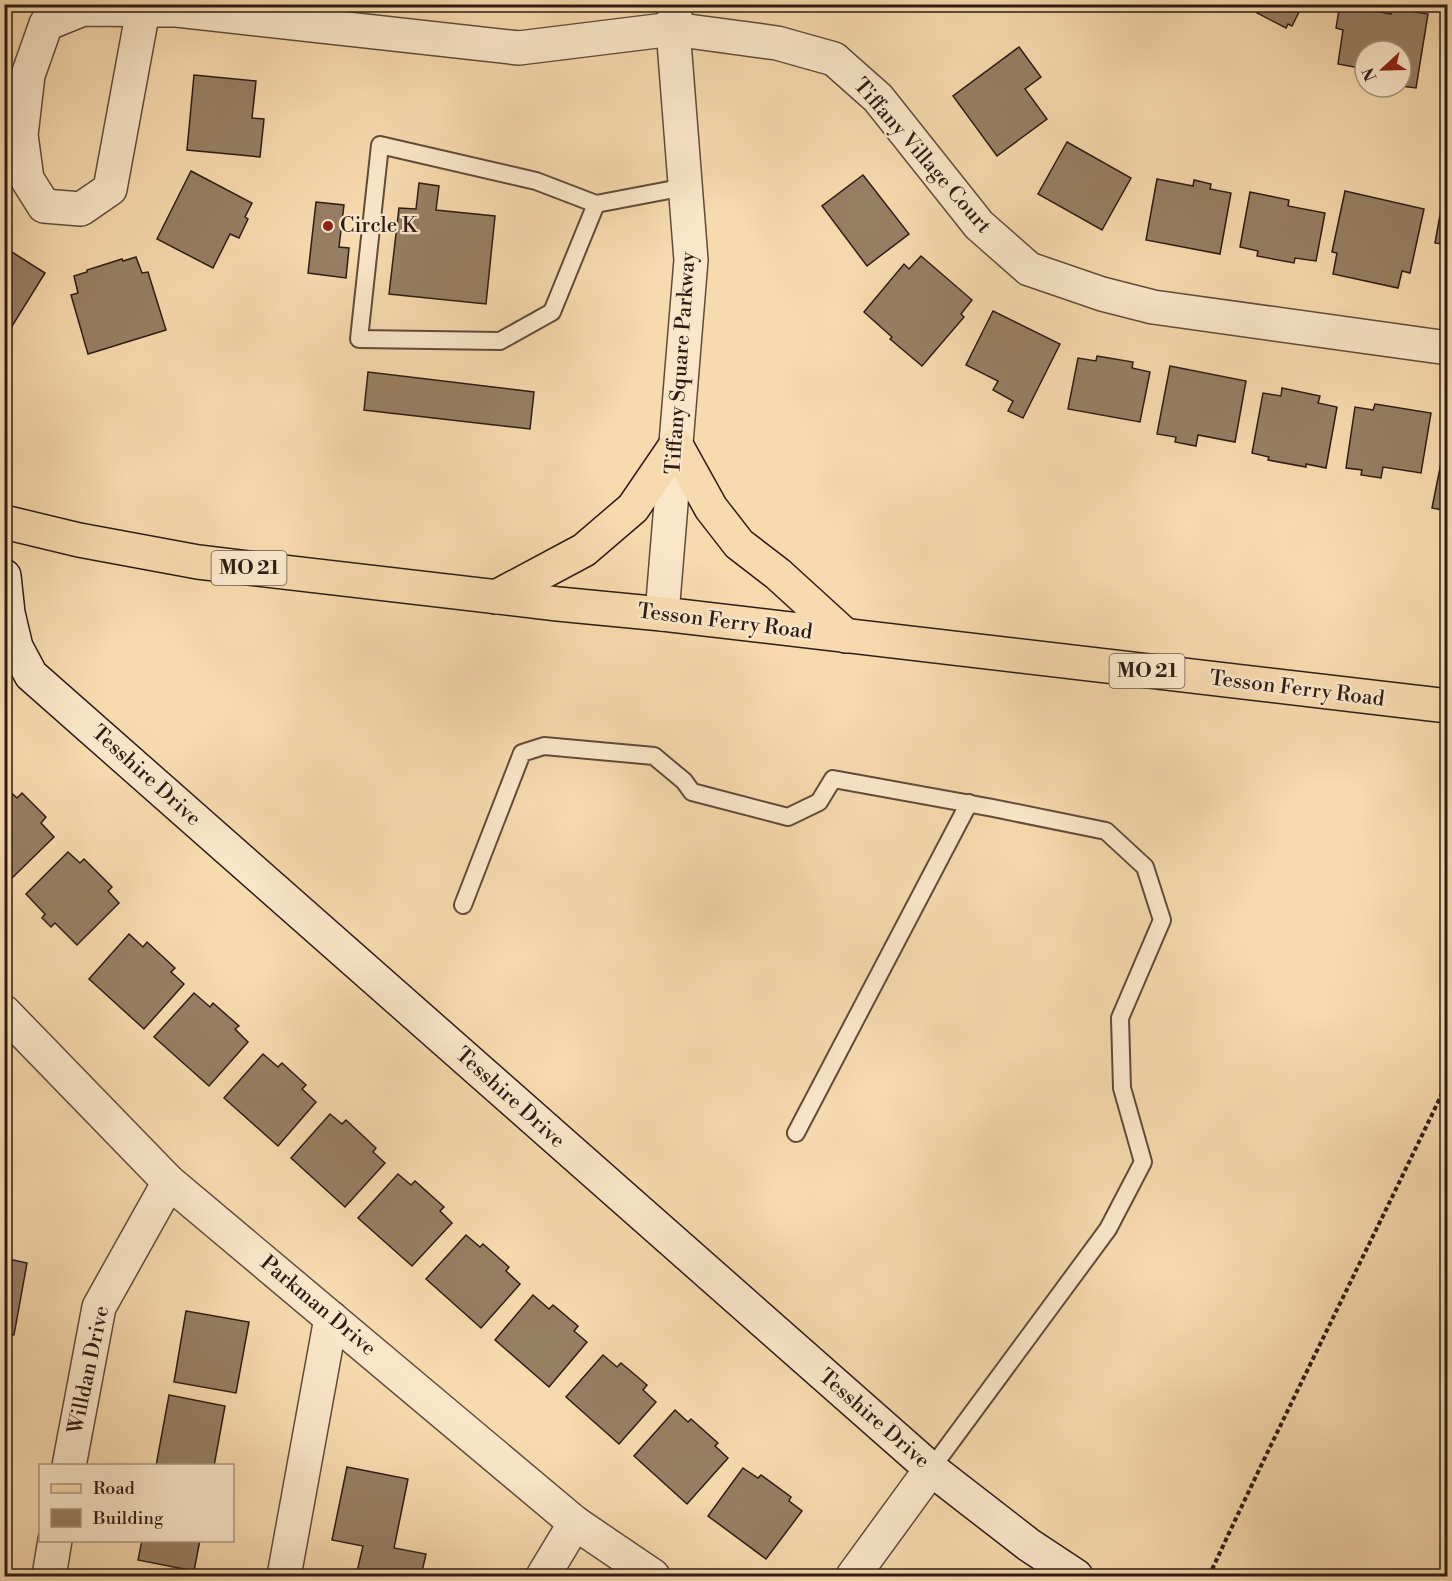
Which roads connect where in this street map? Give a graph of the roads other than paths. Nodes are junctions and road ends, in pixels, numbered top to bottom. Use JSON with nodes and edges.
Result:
{"nodes":[{"id":1,"x":143,"y":9,"type":"junction"},
{"id":2,"x":674,"y":17,"type":"edge"},
{"id":3,"x":685,"y":187,"type":"junction"},
{"id":4,"x":596,"y":204,"type":"junction"},
{"id":5,"x":1448,"y":348,"type":"edge"},
{"id":6,"x":676,"y":445,"type":"junction"},
{"id":7,"x":4,"y":522,"type":"edge"},
{"id":8,"x":4,"y":576,"type":"edge"},
{"id":9,"x":496,"y":597,"type":"junction"},
{"id":10,"x":662,"y":614,"type":"junction"},
{"id":11,"x":846,"y":636,"type":"junction"},
{"id":12,"x":1448,"y":706,"type":"edge"},
{"id":13,"x":969,"y":803,"type":"junction"},
{"id":14,"x":463,"y":905,"type":"dead end"},
{"id":15,"x":4,"y":1012,"type":"edge"},
{"id":16,"x":796,"y":1133,"type":"dead end"},
{"id":17,"x":169,"y":1182,"type":"junction"},
{"id":18,"x":331,"y":1318,"type":"junction"},
{"id":19,"x":69,"y":1464,"type":"edge"},
{"id":20,"x":931,"y":1468,"type":"junction"},
{"id":21,"x":575,"y":1523,"type":"junction"},
{"id":22,"x":56,"y":1542,"type":"edge"},
{"id":23,"x":49,"y":1576,"type":"edge"},
{"id":24,"x":284,"y":1576,"type":"edge"},
{"id":25,"x":543,"y":1576,"type":"edge"},
{"id":26,"x":652,"y":1576,"type":"edge"},
{"id":27,"x":853,"y":1576,"type":"edge"},
{"id":28,"x":1076,"y":1576,"type":"edge"}],
"edges":[{"from":1,"to":1,"type":"street","name":"Tiffany Village Court"},
{"from":1,"to":2,"type":"street","name":"Tiffany Village Court"},
{"from":2,"to":3,"type":"street","name":"Tiffany Square Parkway"},
{"from":2,"to":5,"type":"street","name":"Tiffany Village Court"},
{"from":3,"to":4,"type":"lane"},
{"from":3,"to":6,"type":"street","name":"Tiffany Square Parkway"},
{"from":4,"to":4,"type":"lane"},
{"from":6,"to":9,"type":"main road"},
{"from":6,"to":10,"type":"street","name":"Tiffany Square Parkway"},
{"from":6,"to":11,"type":"main road"},
{"from":7,"to":9,"type":"main road","name":"Tesson Ferry Road","number":"MO 21"},
{"from":8,"to":20,"type":"street","name":"Tesshire Drive"},
{"from":9,"to":10,"type":"main road","name":"Tesson Ferry Road","number":"MO 21"},
{"from":10,"to":11,"type":"main road","name":"Tesson Ferry Road","number":"MO 21"},
{"from":11,"to":12,"type":"main road","name":"Tesson Ferry Road","number":"MO 21"},
{"from":13,"to":14,"type":"lane"},
{"from":13,"to":16,"type":"lane"},
{"from":13,"to":20,"type":"lane"},
{"from":15,"to":17,"type":"street","name":"Parkman Drive"},
{"from":17,"to":18,"type":"street","name":"Parkman Drive"},
{"from":17,"to":19,"type":"street","name":"Willdan Drive"},
{"from":18,"to":21,"type":"street","name":"Parkman Drive"},
{"from":18,"to":24,"type":"street"},
{"from":20,"to":27,"type":"street"},
{"from":20,"to":28,"type":"street","name":"Tesshire Drive"},
{"from":21,"to":25,"type":"street"},
{"from":21,"to":26,"type":"street","name":"Parkman Drive"},
{"from":22,"to":23,"type":"street"}]}
